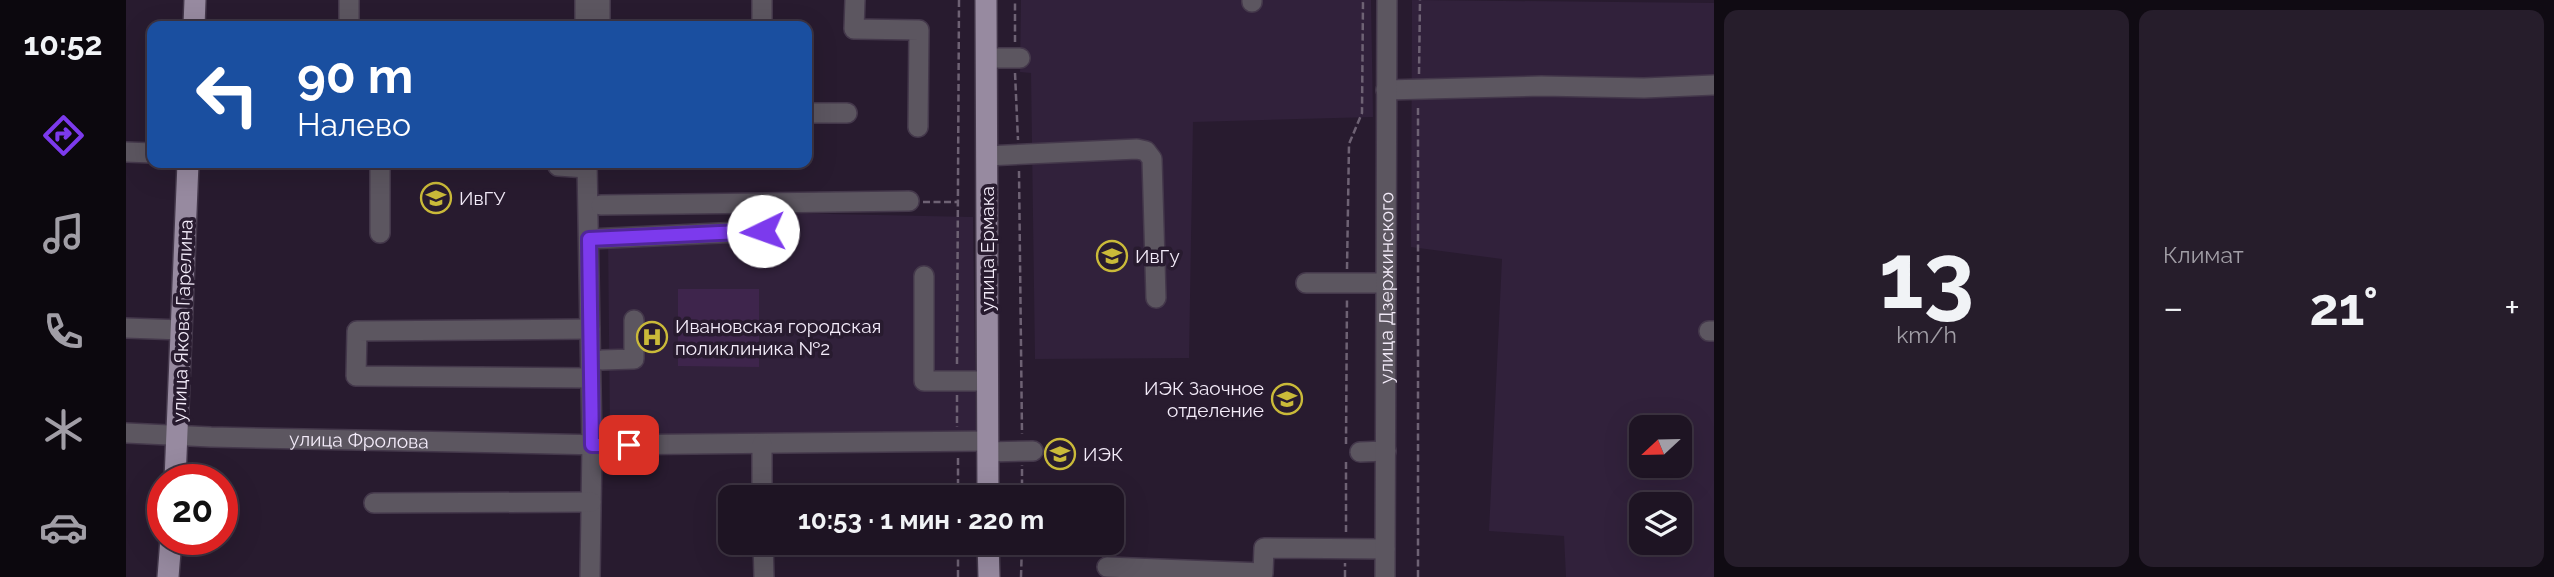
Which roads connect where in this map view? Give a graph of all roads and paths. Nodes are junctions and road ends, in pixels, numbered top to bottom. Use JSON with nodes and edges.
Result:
{"nodes":[{"id":1,"x":195,"y":0,"type":"edge"},
{"id":2,"x":349,"y":0,"type":"edge"},
{"id":3,"x":585,"y":0,"type":"edge"},
{"id":4,"x":600,"y":0,"type":"edge"},
{"id":5,"x":762,"y":0,"type":"edge"},
{"id":6,"x":855,"y":0,"type":"edge"},
{"id":7,"x":959,"y":0,"type":"edge"},
{"id":8,"x":986,"y":0,"type":"edge"},
{"id":9,"x":1015,"y":0,"type":"edge"},
{"id":10,"x":1387,"y":0,"type":"edge"},
{"id":11,"x":1420,"y":0,"type":"edge"},
{"id":12,"x":194,"y":21,"type":"edge"},
{"id":13,"x":349,"y":21,"type":"edge"},
{"id":14,"x":585,"y":21,"type":"edge"},
{"id":15,"x":600,"y":21,"type":"edge"},
{"id":16,"x":762,"y":21,"type":"edge"},
{"id":17,"x":986,"y":58,"type":"junction"},
{"id":18,"x":1017,"y":58,"type":"junction"},
{"id":19,"x":1714,"y":85,"type":"edge"},
{"id":20,"x":1418,"y":89,"type":"junction"},
{"id":21,"x":1386,"y":90,"type":"junction"},
{"id":22,"x":812,"y":113,"type":"edge"},
{"id":23,"x":847,"y":113,"type":"dead end"},
{"id":24,"x":918,"y":127,"type":"dead end"},
{"id":25,"x":126,"y":152,"type":"edge"},
{"id":26,"x":147,"y":153,"type":"edge"},
{"id":27,"x":1018,"y":155,"type":"junction"},
{"id":28,"x":986,"y":156,"type":"junction"},
{"id":29,"x":188,"y":168,"type":"edge"},
{"id":30,"x":380,"y":168,"type":"edge"},
{"id":31,"x":592,"y":168,"type":"edge"},
{"id":32,"x":593,"y":168,"type":"edge"},
{"id":33,"x":909,"y":201,"type":"joint"},
{"id":34,"x":958,"y":202,"type":"junction"},
{"id":35,"x":601,"y":205,"type":"junction"},
{"id":36,"x":763,"y":231,"type":"dead end"},
{"id":37,"x":380,"y":233,"type":"dead end"},
{"id":38,"x":595,"y":239,"type":"junction"},
{"id":39,"x":924,"y":276,"type":"dead end"},
{"id":40,"x":1306,"y":283,"type":"dead end"},
{"id":41,"x":1386,"y":283,"type":"junction"},
{"id":42,"x":1156,"y":298,"type":"dead end"},
{"id":43,"x":634,"y":320,"type":"dead end"},
{"id":44,"x":126,"y":328,"type":"edge"},
{"id":45,"x":590,"y":329,"type":"junction"},
{"id":46,"x":182,"y":330,"type":"junction"},
{"id":47,"x":602,"y":359,"type":"junction"},
{"id":48,"x":590,"y":378,"type":"junction"},
{"id":49,"x":987,"y":381,"type":"junction"},
{"id":50,"x":957,"y":383,"type":"junction"},
{"id":51,"x":126,"y":433,"type":"edge"},
{"id":52,"x":177,"y":436,"type":"junction"},
{"id":53,"x":957,"y":442,"type":"junction"},
{"id":54,"x":762,"y":444,"type":"junction"},
{"id":55,"x":597,"y":445,"type":"junction"},
{"id":56,"x":987,"y":446,"type":"junction"},
{"id":57,"x":1027,"y":451,"type":"junction"},
{"id":58,"x":1360,"y":452,"type":"dead end"},
{"id":59,"x":1386,"y":452,"type":"junction"},
{"id":60,"x":176,"y":464,"type":"edge"},
{"id":61,"x":762,"y":485,"type":"edge"},
{"id":62,"x":958,"y":485,"type":"edge"},
{"id":63,"x":988,"y":485,"type":"edge"},
{"id":64,"x":1023,"y":485,"type":"edge"},
{"id":65,"x":591,"y":502,"type":"junction"},
{"id":66,"x":374,"y":503,"type":"dead end"},
{"id":67,"x":1385,"y":550,"type":"junction"},
{"id":68,"x":170,"y":555,"type":"edge"},
{"id":69,"x":763,"y":555,"type":"edge"},
{"id":70,"x":958,"y":555,"type":"edge"},
{"id":71,"x":988,"y":555,"type":"edge"},
{"id":72,"x":1021,"y":555,"type":"edge"},
{"id":73,"x":1107,"y":567,"type":"dead end"},
{"id":74,"x":168,"y":577,"type":"edge"},
{"id":75,"x":590,"y":577,"type":"edge"},
{"id":76,"x":600,"y":577,"type":"edge"},
{"id":77,"x":764,"y":577,"type":"edge"},
{"id":78,"x":958,"y":577,"type":"edge"},
{"id":79,"x":989,"y":577,"type":"edge"},
{"id":80,"x":1021,"y":577,"type":"edge"},
{"id":81,"x":1385,"y":577,"type":"edge"},
{"id":82,"x":1418,"y":577,"type":"edge"}],
"edges":[{"from":1,"to":12,"type":"main road"},
{"from":2,"to":13,"type":"street"},
{"from":3,"to":14,"type":"street"},
{"from":4,"to":15,"type":"street"},
{"from":5,"to":16,"type":"street"},
{"from":6,"to":24,"type":"street"},
{"from":7,"to":34,"type":"path"},
{"from":8,"to":17,"type":"main road","name":"улица Ермака"},
{"from":9,"to":18,"type":"path"},
{"from":10,"to":21,"type":"street","name":"улица Дзержинского"},
{"from":11,"to":20,"type":"path"},
{"from":17,"to":18,"type":"street"},
{"from":17,"to":28,"type":"main road","name":"улица Ермака"},
{"from":18,"to":27,"type":"path"},
{"from":19,"to":20,"type":"street"},
{"from":20,"to":21,"type":"street"},
{"from":20,"to":82,"type":"path"},
{"from":21,"to":41,"type":"street","name":"улица Дзержинского"},
{"from":22,"to":23,"type":"street"},
{"from":25,"to":26,"type":"street"},
{"from":27,"to":28,"type":"street"},
{"from":27,"to":42,"type":"street"},
{"from":27,"to":57,"type":"path"},
{"from":28,"to":49,"type":"main road","name":"улица Ермака"},
{"from":29,"to":46,"type":"main road","name":"улица Якова Гарелина"},
{"from":30,"to":37,"type":"street"},
{"from":31,"to":38,"type":"street"},
{"from":32,"to":35,"type":"street"},
{"from":33,"to":34,"type":"path"},
{"from":33,"to":35,"type":"street"},
{"from":34,"to":50,"type":"path"},
{"from":35,"to":38,"type":"street"},
{"from":36,"to":38,"type":"street"},
{"from":38,"to":45,"type":"street"},
{"from":38,"to":47,"type":"street"},
{"from":39,"to":50,"type":"street"},
{"from":40,"to":41,"type":"street"},
{"from":41,"to":59,"type":"street","name":"улица Дзержинского"},
{"from":43,"to":47,"type":"street"},
{"from":44,"to":46,"type":"street"},
{"from":45,"to":48,"type":"street"},
{"from":45,"to":48,"type":"street"},
{"from":46,"to":52,"type":"main road","name":"улица Якова Гарелина"},
{"from":47,"to":55,"type":"street"},
{"from":48,"to":55,"type":"street"},
{"from":49,"to":50,"type":"street"},
{"from":49,"to":56,"type":"main road","name":"улица Ермака"},
{"from":50,"to":53,"type":"path"},
{"from":51,"to":52,"type":"street","name":"улица Фролова"},
{"from":52,"to":55,"type":"street","name":"улица Фролова"},
{"from":52,"to":60,"type":"main road","name":"улица Якова Гарелина"},
{"from":53,"to":54,"type":"street","name":"улица Фролова"},
{"from":53,"to":56,"type":"street","name":"улица Фролова"},
{"from":53,"to":62,"type":"path"},
{"from":54,"to":55,"type":"street","name":"улица Фролова"},
{"from":54,"to":61,"type":"street"},
{"from":55,"to":65,"type":"street"},
{"from":55,"to":76,"type":"street"},
{"from":56,"to":57,"type":"street","name":"улица Фролова"},
{"from":56,"to":63,"type":"main road","name":"улица Ермака"},
{"from":57,"to":64,"type":"path"},
{"from":58,"to":59,"type":"street"},
{"from":59,"to":67,"type":"street","name":"улица Дзержинского"},
{"from":65,"to":66,"type":"street"},
{"from":65,"to":75,"type":"street"},
{"from":67,"to":73,"type":"street"},
{"from":67,"to":81,"type":"street","name":"улица Дзержинского"},
{"from":68,"to":74,"type":"main road"},
{"from":69,"to":77,"type":"street"},
{"from":70,"to":78,"type":"path"},
{"from":71,"to":79,"type":"main road"},
{"from":72,"to":80,"type":"path"}]}
